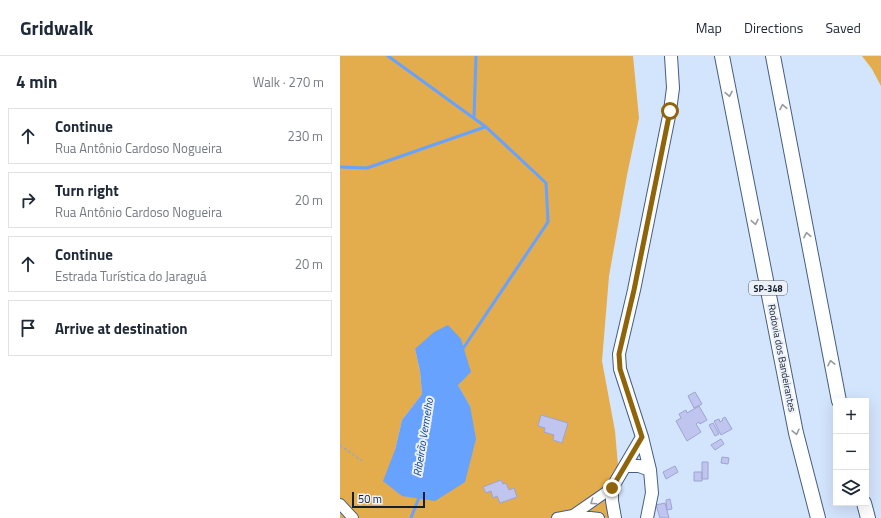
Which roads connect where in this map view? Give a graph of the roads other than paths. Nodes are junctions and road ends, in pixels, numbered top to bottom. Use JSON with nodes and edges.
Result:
{"nodes":[{"id":1,"x":671,"y":56,"type":"edge"},
{"id":2,"x":722,"y":56,"type":"edge"},
{"id":3,"x":773,"y":56,"type":"edge"},
{"id":4,"x":838,"y":398,"type":"edge"},
{"id":5,"x":642,"y":437,"type":"junction"},
{"id":6,"x":626,"y":466,"type":"junction"},
{"id":7,"x":650,"y":470,"type":"junction"},
{"id":8,"x":612,"y":488,"type":"junction"},
{"id":9,"x":652,"y":493,"type":"junction"},
{"id":10,"x":340,"y":504,"type":"edge"},
{"id":11,"x":865,"y":506,"type":"edge"},
{"id":12,"x":573,"y":514,"type":"junction"},
{"id":13,"x":353,"y":518,"type":"edge"},
{"id":14,"x":557,"y":518,"type":"edge"},
{"id":15,"x":599,"y":518,"type":"edge"},
{"id":16,"x":616,"y":518,"type":"edge"},
{"id":17,"x":646,"y":518,"type":"edge"},
{"id":18,"x":653,"y":518,"type":"edge"},
{"id":19,"x":818,"y":518,"type":"edge"},
{"id":20,"x":868,"y":518,"type":"edge"}],
"edges":[{"from":1,"to":5,"type":"main road"},
{"from":2,"to":19,"type":"highway","name":"Rodovia dos Bandeirantes","number":"SP-348","one_way":true},
{"from":4,"to":3,"type":"highway","one_way":true},
{"from":5,"to":6,"type":"main road"},
{"from":5,"to":7,"type":"main road"},
{"from":6,"to":7,"type":"main road"},
{"from":6,"to":8,"type":"main road"},
{"from":7,"to":9,"type":"main road"},
{"from":8,"to":12,"type":"street","one_way":true},
{"from":8,"to":16,"type":"main road"},
{"from":9,"to":17,"type":"main road"},
{"from":9,"to":18,"type":"street"},
{"from":10,"to":13,"type":"street"},
{"from":11,"to":20,"type":"highway"},
{"from":12,"to":14,"type":"street"},
{"from":12,"to":15,"type":"street"}]}
